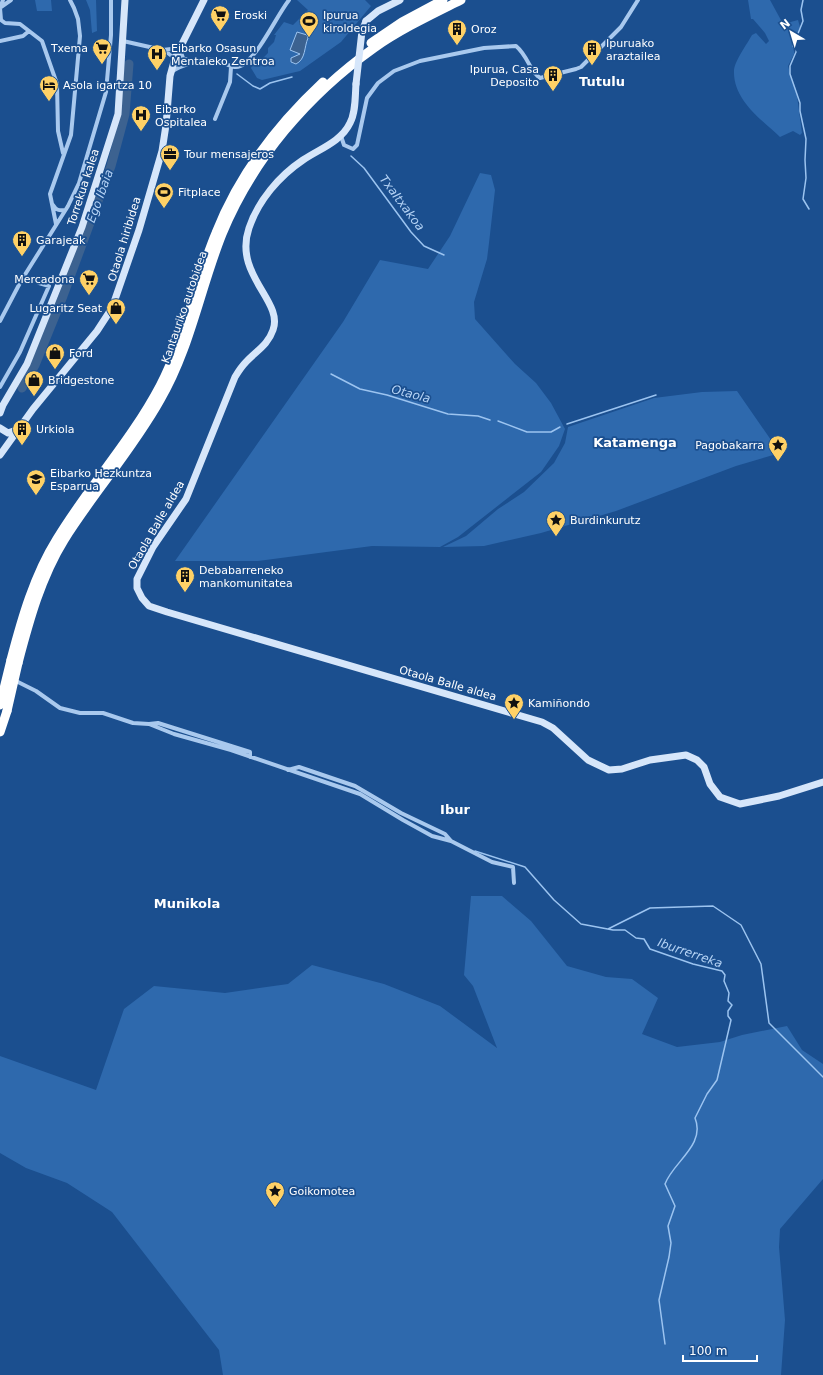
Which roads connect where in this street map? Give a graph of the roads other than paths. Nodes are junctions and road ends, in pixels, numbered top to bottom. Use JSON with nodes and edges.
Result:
{"nodes":[{"id":1,"x":3,"y":0,"type":"edge"},
{"id":2,"x":11,"y":0,"type":"edge"},
{"id":3,"x":70,"y":0,"type":"edge"},
{"id":4,"x":111,"y":0,"type":"edge"},
{"id":5,"x":121,"y":0,"type":"edge"},
{"id":6,"x":125,"y":0,"type":"edge"},
{"id":7,"x":204,"y":0,"type":"edge"},
{"id":8,"x":288,"y":0,"type":"edge"},
{"id":9,"x":400,"y":0,"type":"edge"},
{"id":10,"x":443,"y":0,"type":"edge"},
{"id":11,"x":461,"y":0,"type":"edge"},
{"id":12,"x":638,"y":0,"type":"edge"},
{"id":13,"x":0,"y":8,"type":"edge"},
{"id":14,"x":0,"y":16,"type":"edge"},
{"id":15,"x":29,"y":31,"type":"junction"},
{"id":16,"x":0,"y":41,"type":"edge"},
{"id":17,"x":123,"y":41,"type":"junction"},
{"id":18,"x":180,"y":47,"type":"junction"},
{"id":19,"x":163,"y":50,"type":"junction"},
{"id":20,"x":175,"y":59,"type":"junction"},
{"id":21,"x":195,"y":63,"type":"junction"},
{"id":22,"x":187,"y":64,"type":"junction"},
{"id":23,"x":231,"y":67,"type":"junction"},
{"id":24,"x":171,"y":72,"type":"junction"},
{"id":25,"x":119,"y":73,"type":"junction"},
{"id":26,"x":215,"y":119,"type":"dead end"},
{"id":27,"x":72,"y":135,"type":"junction"},
{"id":28,"x":341,"y":136,"type":"junction"},
{"id":29,"x":60,"y":139,"type":"junction"},
{"id":30,"x":63,"y":154,"type":"junction"},
{"id":31,"x":51,"y":202,"type":"junction"},
{"id":32,"x":65,"y":210,"type":"junction"},
{"id":33,"x":56,"y":224,"type":"junction"},
{"id":34,"x":39,"y":283,"type":"dead end"},
{"id":35,"x":0,"y":321,"type":"edge"},
{"id":36,"x":0,"y":387,"type":"edge"},
{"id":37,"x":0,"y":413,"type":"edge"},
{"id":38,"x":0,"y":428,"type":"edge"},
{"id":39,"x":19,"y":429,"type":"junction"},
{"id":40,"x":0,"y":455,"type":"edge"},
{"id":41,"x":14,"y":661,"type":"junction"},
{"id":42,"x":0,"y":674,"type":"edge"},
{"id":43,"x":3,"y":708,"type":"edge"},
{"id":44,"x":0,"y":732,"type":"edge"},
{"id":45,"x":288,"y":770,"type":"junction"},
{"id":46,"x":823,"y":782,"type":"edge"},
{"id":47,"x":451,"y":842,"type":"junction"},
{"id":48,"x":514,"y":882,"type":"dead end"}],
"edges":[{"from":1,"to":13,"type":"street"},
{"from":2,"to":13,"type":"street"},
{"from":3,"to":27,"type":"street"},
{"from":4,"to":32,"type":"street"},
{"from":5,"to":25,"type":"main road"},
{"from":6,"to":17,"type":"main road","name":"Torrekua kalea"},
{"from":7,"to":18,"type":"main road","name":"Otaola hiribidea"},
{"from":8,"to":23,"type":"street"},
{"from":9,"to":28,"type":"main road","name":"Otaola Balle aldea","bridge":true},
{"from":10,"to":41,"type":"highway","name":"Kantauriko autobidea"},
{"from":11,"to":41,"type":"highway","name":"Kantauriko autobidea"},
{"from":12,"to":28,"type":"street"},
{"from":13,"to":14,"type":"street"},
{"from":14,"to":15,"type":"street"},
{"from":15,"to":16,"type":"street"},
{"from":15,"to":29,"type":"street"},
{"from":17,"to":19,"type":"street"},
{"from":17,"to":25,"type":"main road","name":"Torrekua kalea"},
{"from":18,"to":19,"type":"street"},
{"from":18,"to":20,"type":"main road","name":"Otaola hiribidea"},
{"from":18,"to":21,"type":"street"},
{"from":19,"to":20,"type":"street"},
{"from":20,"to":22,"type":"street"},
{"from":20,"to":24,"type":"main road","name":"Otaola hiribidea"},
{"from":21,"to":22,"type":"street"},
{"from":21,"to":23,"type":"street"},
{"from":22,"to":24,"type":"street"},
{"from":23,"to":26,"type":"street"},
{"from":24,"to":39,"type":"main road","name":"Otaola hiribidea"},
{"from":25,"to":37,"type":"main road","name":"Torrekua kalea"},
{"from":27,"to":29,"type":"street"},
{"from":27,"to":30,"type":"street"},
{"from":28,"to":46,"type":"main road","name":"Otaola Balle aldea"},
{"from":29,"to":30,"type":"street"},
{"from":30,"to":31,"type":"street"},
{"from":31,"to":32,"type":"street"},
{"from":31,"to":33,"type":"street"},
{"from":32,"to":33,"type":"street"},
{"from":33,"to":35,"type":"street"},
{"from":34,"to":36,"type":"street"},
{"from":38,"to":39,"type":"main road"},
{"from":39,"to":40,"type":"main road","name":"Otaola hiribidea"},
{"from":41,"to":43,"type":"highway","name":"Kantauriko autobidea","bridge":true},
{"from":42,"to":45,"type":"street"},
{"from":43,"to":44,"type":"highway","name":"Kantauriko autobidea"},
{"from":45,"to":47,"type":"street"},
{"from":45,"to":47,"type":"street"},
{"from":47,"to":48,"type":"street"}]}
